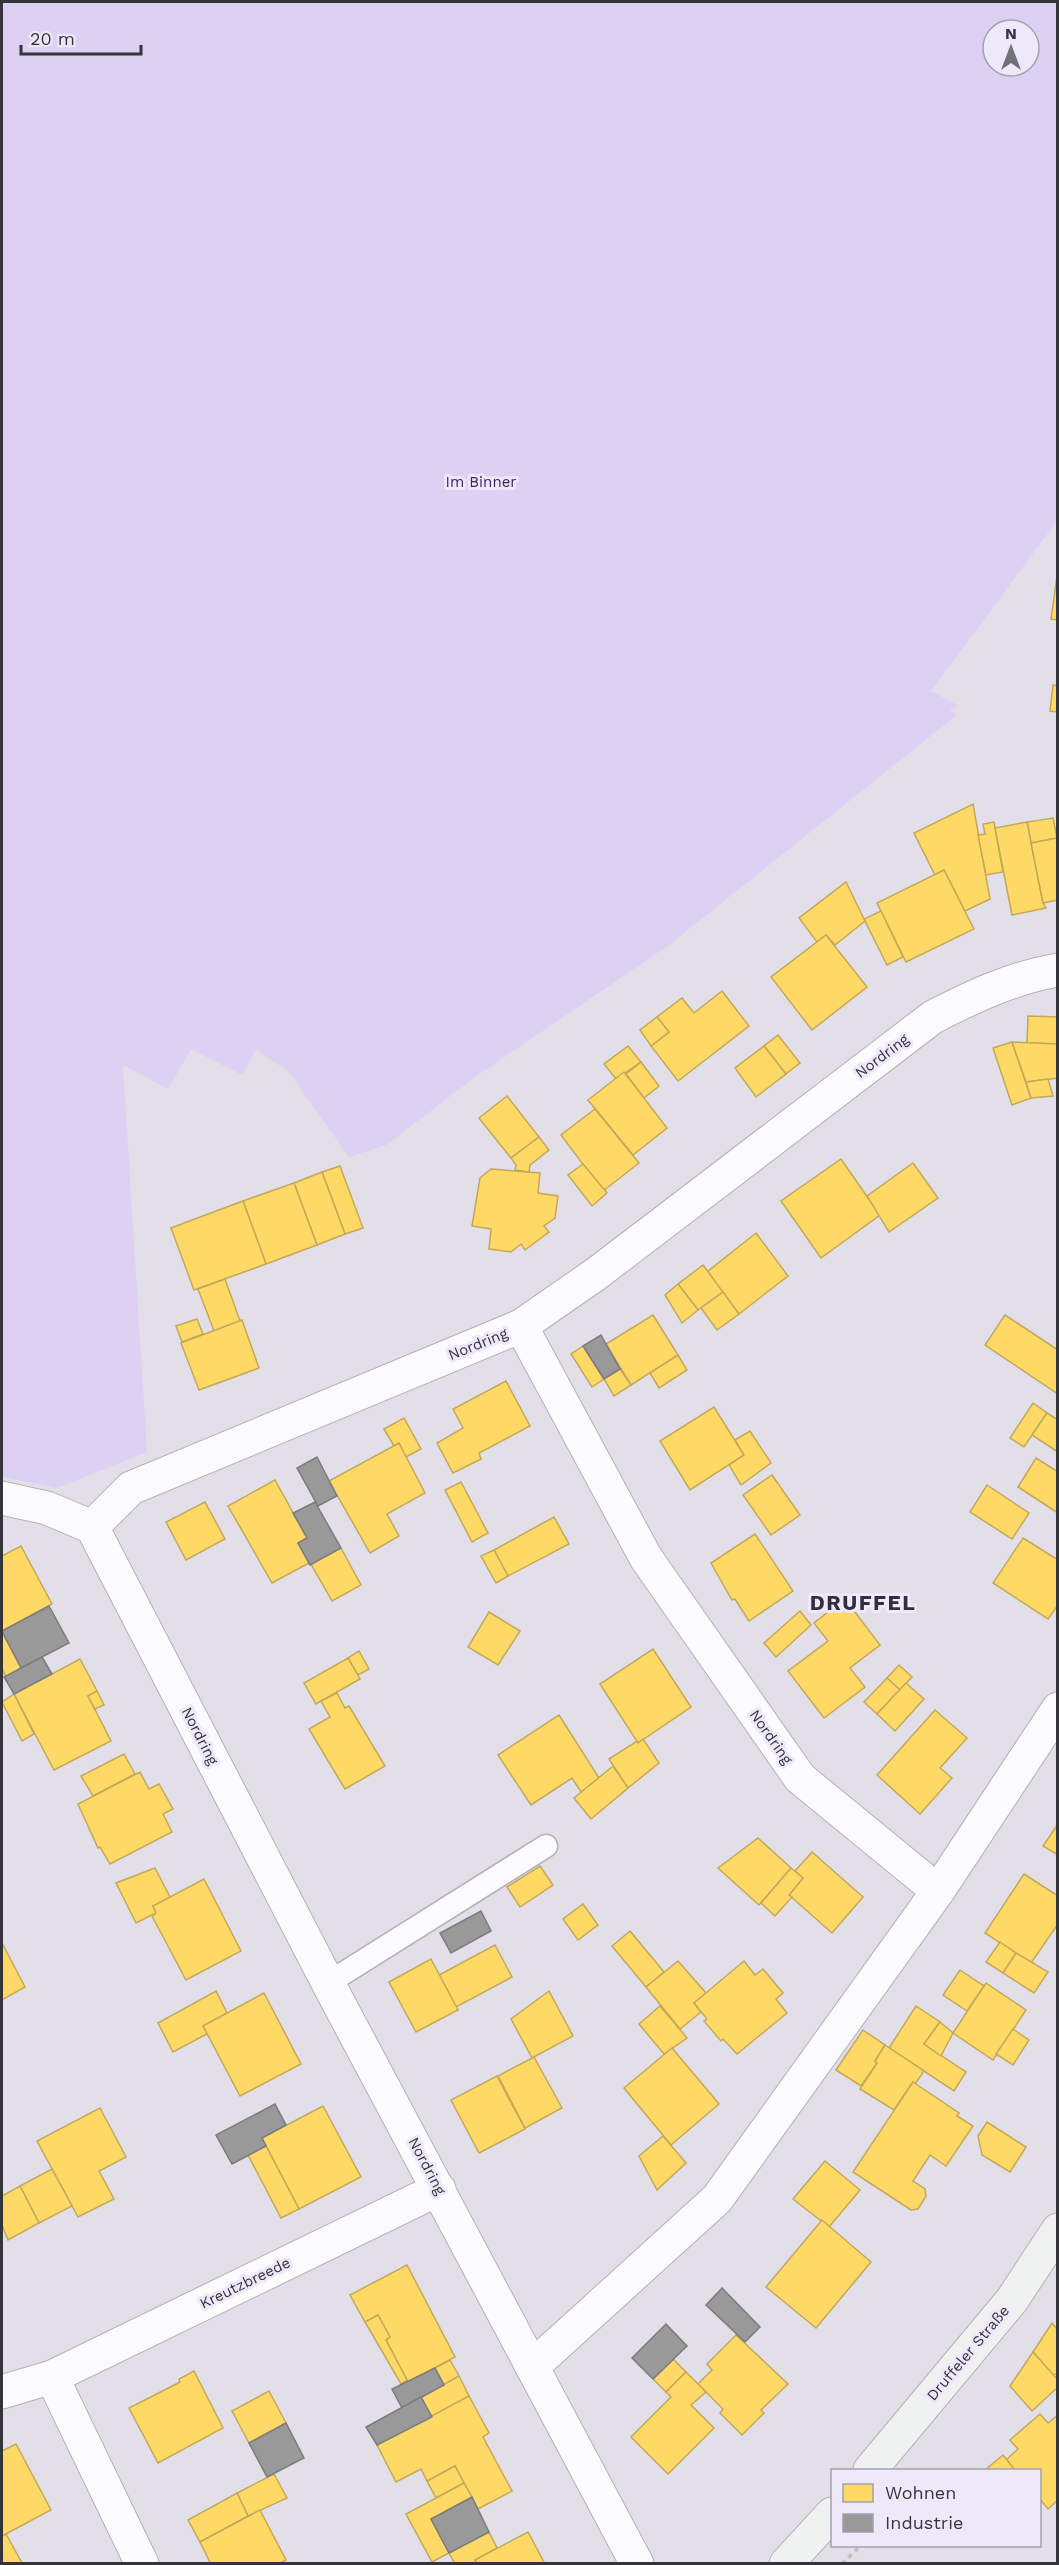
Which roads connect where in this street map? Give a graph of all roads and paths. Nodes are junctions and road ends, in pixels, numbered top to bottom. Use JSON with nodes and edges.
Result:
{"nodes":[{"id":1,"x":1058,"y":970,"type":"edge"},
{"id":2,"x":521,"y":1326,"type":"junction"},
{"id":3,"x":2,"y":1498,"type":"edge"},
{"id":4,"x":92,"y":1527,"type":"junction"},
{"id":5,"x":1058,"y":1709,"type":"edge"},
{"id":6,"x":546,"y":1846,"type":"dead end"},
{"id":7,"x":938,"y":1891,"type":"junction"},
{"id":8,"x":328,"y":1983,"type":"junction"},
{"id":9,"x":439,"y":2189,"type":"junction"},
{"id":10,"x":1058,"y":2230,"type":"edge"},
{"id":11,"x":532,"y":2367,"type":"junction"},
{"id":12,"x":52,"y":2377,"type":"junction"},
{"id":13,"x":2,"y":2392,"type":"edge"},
{"id":14,"x":871,"y":2469,"type":"edge"},
{"id":15,"x":831,"y":2515,"type":"edge"},
{"id":16,"x":859,"y":2547,"type":"edge"},
{"id":17,"x":142,"y":2564,"type":"edge"},
{"id":18,"x":637,"y":2564,"type":"edge"},
{"id":19,"x":786,"y":2564,"type":"edge"},
{"id":20,"x":842,"y":2564,"type":"edge"}],
"edges":[{"from":1,"to":2,"type":"street","name":"Nordring"},
{"from":2,"to":4,"type":"street","name":"Nordring"},
{"from":2,"to":7,"type":"street","name":"Nordring"},
{"from":3,"to":4,"type":"street"},
{"from":4,"to":8,"type":"street","name":"Nordring"},
{"from":5,"to":7,"type":"street"},
{"from":6,"to":8,"type":"lane"},
{"from":7,"to":11,"type":"street"},
{"from":8,"to":9,"type":"street","name":"Nordring"},
{"from":9,"to":11,"type":"street","name":"Nordring"},
{"from":9,"to":12,"type":"street","name":"Kreutzbreede"},
{"from":10,"to":14,"type":"street","name":"Druffeler Straße"},
{"from":11,"to":18,"type":"street","name":"Nordring"},
{"from":12,"to":13,"type":"street","name":"Kreutzbreede"},
{"from":12,"to":17,"type":"street"},
{"from":15,"to":19,"type":"street"},
{"from":16,"to":20,"type":"path"}]}
